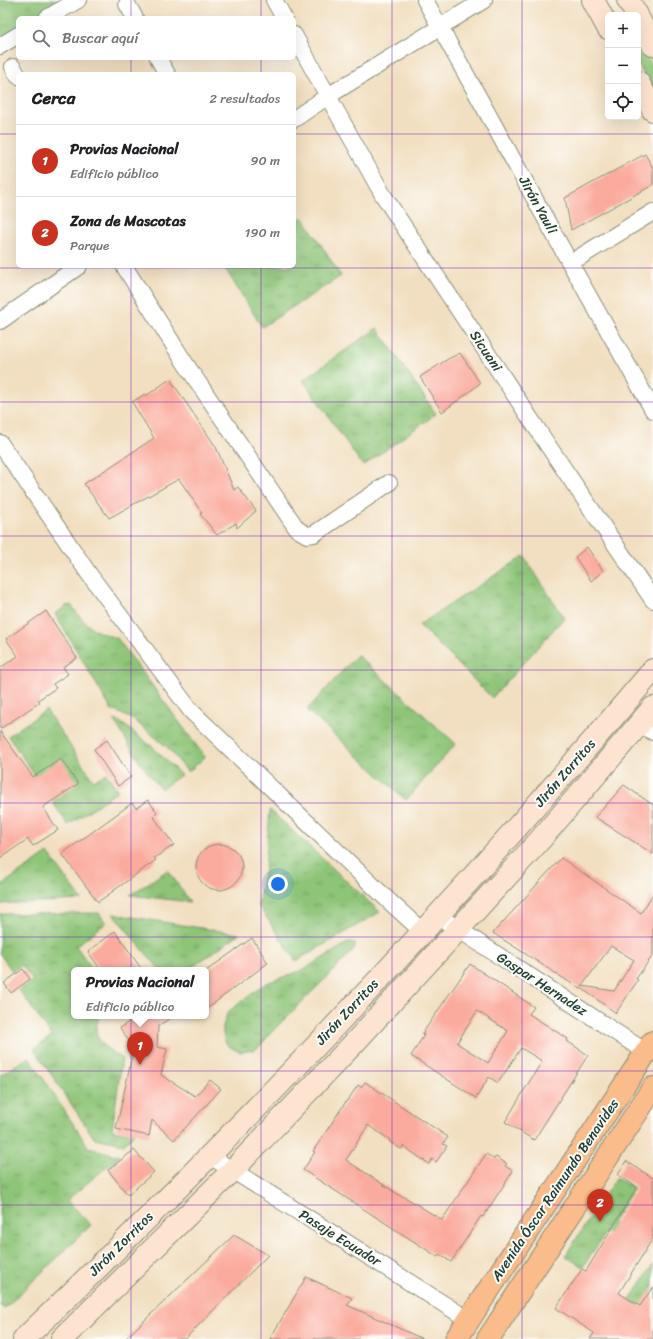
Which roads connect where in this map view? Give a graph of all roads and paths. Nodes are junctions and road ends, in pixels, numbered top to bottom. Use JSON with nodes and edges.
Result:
{"nodes":[{"id":1,"x":78,"y":0,"type":"edge"},
{"id":2,"x":274,"y":0,"type":"edge"},
{"id":3,"x":425,"y":0,"type":"edge"},
{"id":4,"x":484,"y":0,"type":"edge"},
{"id":5,"x":593,"y":0,"type":"edge"},
{"id":6,"x":628,"y":0,"type":"edge"},
{"id":7,"x":127,"y":4,"type":"dead end"},
{"id":8,"x":635,"y":12,"type":"edge"},
{"id":9,"x":50,"y":16,"type":"edge"},
{"id":10,"x":134,"y":16,"type":"edge"},
{"id":11,"x":283,"y":16,"type":"edge"},
{"id":12,"x":605,"y":22,"type":"edge"},
{"id":13,"x":641,"y":23,"type":"edge"},
{"id":14,"x":440,"y":26,"type":"junction"},
{"id":15,"x":16,"y":36,"type":"edge"},
{"id":16,"x":296,"y":39,"type":"edge"},
{"id":17,"x":653,"y":45,"type":"edge"},
{"id":18,"x":0,"y":46,"type":"edge"},
{"id":19,"x":159,"y":60,"type":"edge"},
{"id":20,"x":166,"y":72,"type":"edge"},
{"id":21,"x":639,"y":84,"type":"edge"},
{"id":22,"x":328,"y":96,"type":"junction"},
{"id":23,"x":653,"y":110,"type":"edge"},
{"id":24,"x":296,"y":118,"type":"edge"},
{"id":25,"x":653,"y":212,"type":"edge"},
{"id":26,"x":570,"y":263,"type":"junction"},
{"id":27,"x":76,"y":268,"type":"edge"},
{"id":28,"x":125,"y":268,"type":"edge"},
{"id":29,"x":2,"y":315,"type":"edge"},
{"id":30,"x":653,"y":410,"type":"edge"},
{"id":31,"x":0,"y":443,"type":"edge"},
{"id":32,"x":389,"y":483,"type":"dead end"},
{"id":33,"x":653,"y":600,"type":"edge"},
{"id":34,"x":653,"y":670,"type":"edge"},
{"id":35,"x":649,"y":721,"type":"edge"},
{"id":36,"x":438,"y":916,"type":"junction"},
{"id":37,"x":459,"y":929,"type":"junction"},
{"id":38,"x":423,"y":932,"type":"junction"},
{"id":39,"x":649,"y":1047,"type":"edge"},
{"id":40,"x":653,"y":1088,"type":"edge"},
{"id":41,"x":210,"y":1156,"type":"junction"},
{"id":42,"x":233,"y":1170,"type":"junction"},
{"id":43,"x":469,"y":1320,"type":"junction"},
{"id":44,"x":24,"y":1339,"type":"edge"},
{"id":45,"x":62,"y":1339,"type":"edge"},
{"id":46,"x":456,"y":1339,"type":"edge"},
{"id":47,"x":488,"y":1339,"type":"edge"}],
"edges":[{"from":1,"to":9,"type":"street"},
{"from":2,"to":11,"type":"street"},
{"from":3,"to":14,"type":"street","name":"Jirón Yauli"},
{"from":4,"to":14,"type":"street"},
{"from":5,"to":12,"type":"main road"},
{"from":6,"to":8,"type":"main road"},
{"from":7,"to":10,"type":"street"},
{"from":13,"to":17,"type":"main road"},
{"from":14,"to":22,"type":"street"},
{"from":14,"to":26,"type":"street","name":"Jirón Yauli"},
{"from":15,"to":18,"type":"street"},
{"from":16,"to":22,"type":"street","name":"Sicuani"},
{"from":19,"to":20,"type":"street"},
{"from":21,"to":23,"type":"main road"},
{"from":22,"to":24,"type":"street"},
{"from":22,"to":33,"type":"street","name":"Sicuani"},
{"from":25,"to":26,"type":"street"},
{"from":26,"to":30,"type":"street","name":"Jirón Yauli"},
{"from":27,"to":29,"type":"street"},
{"from":28,"to":32,"type":"street"},
{"from":31,"to":38,"type":"street"},
{"from":34,"to":36,"type":"main road","name":"Jirón Zorritos"},
{"from":35,"to":37,"type":"main road","name":"Jirón Zorritos"},
{"from":36,"to":37,"type":"street","name":"Gaspar Hernadez"},
{"from":36,"to":38,"type":"main road","name":"Jirón Zorritos"},
{"from":37,"to":39,"type":"street","name":"Gaspar Hernadez"},
{"from":37,"to":42,"type":"main road","name":"Jirón Zorritos"},
{"from":38,"to":41,"type":"main road","name":"Jirón Zorritos"},
{"from":39,"to":43,"type":"main road","name":"Avenida Óscar Raimundo Benavides"},
{"from":40,"to":47,"type":"main road","name":"Avenida Óscar Raimundo Benavides"},
{"from":41,"to":42,"type":"street","name":"Pasaje Ecuador"},
{"from":41,"to":44,"type":"main road","name":"Jirón Zorritos"},
{"from":42,"to":43,"type":"street","name":"Pasaje Ecuador"},
{"from":42,"to":45,"type":"main road","name":"Jirón Zorritos"},
{"from":43,"to":46,"type":"main road","name":"Avenida Óscar Raimundo Benavides"}]}
